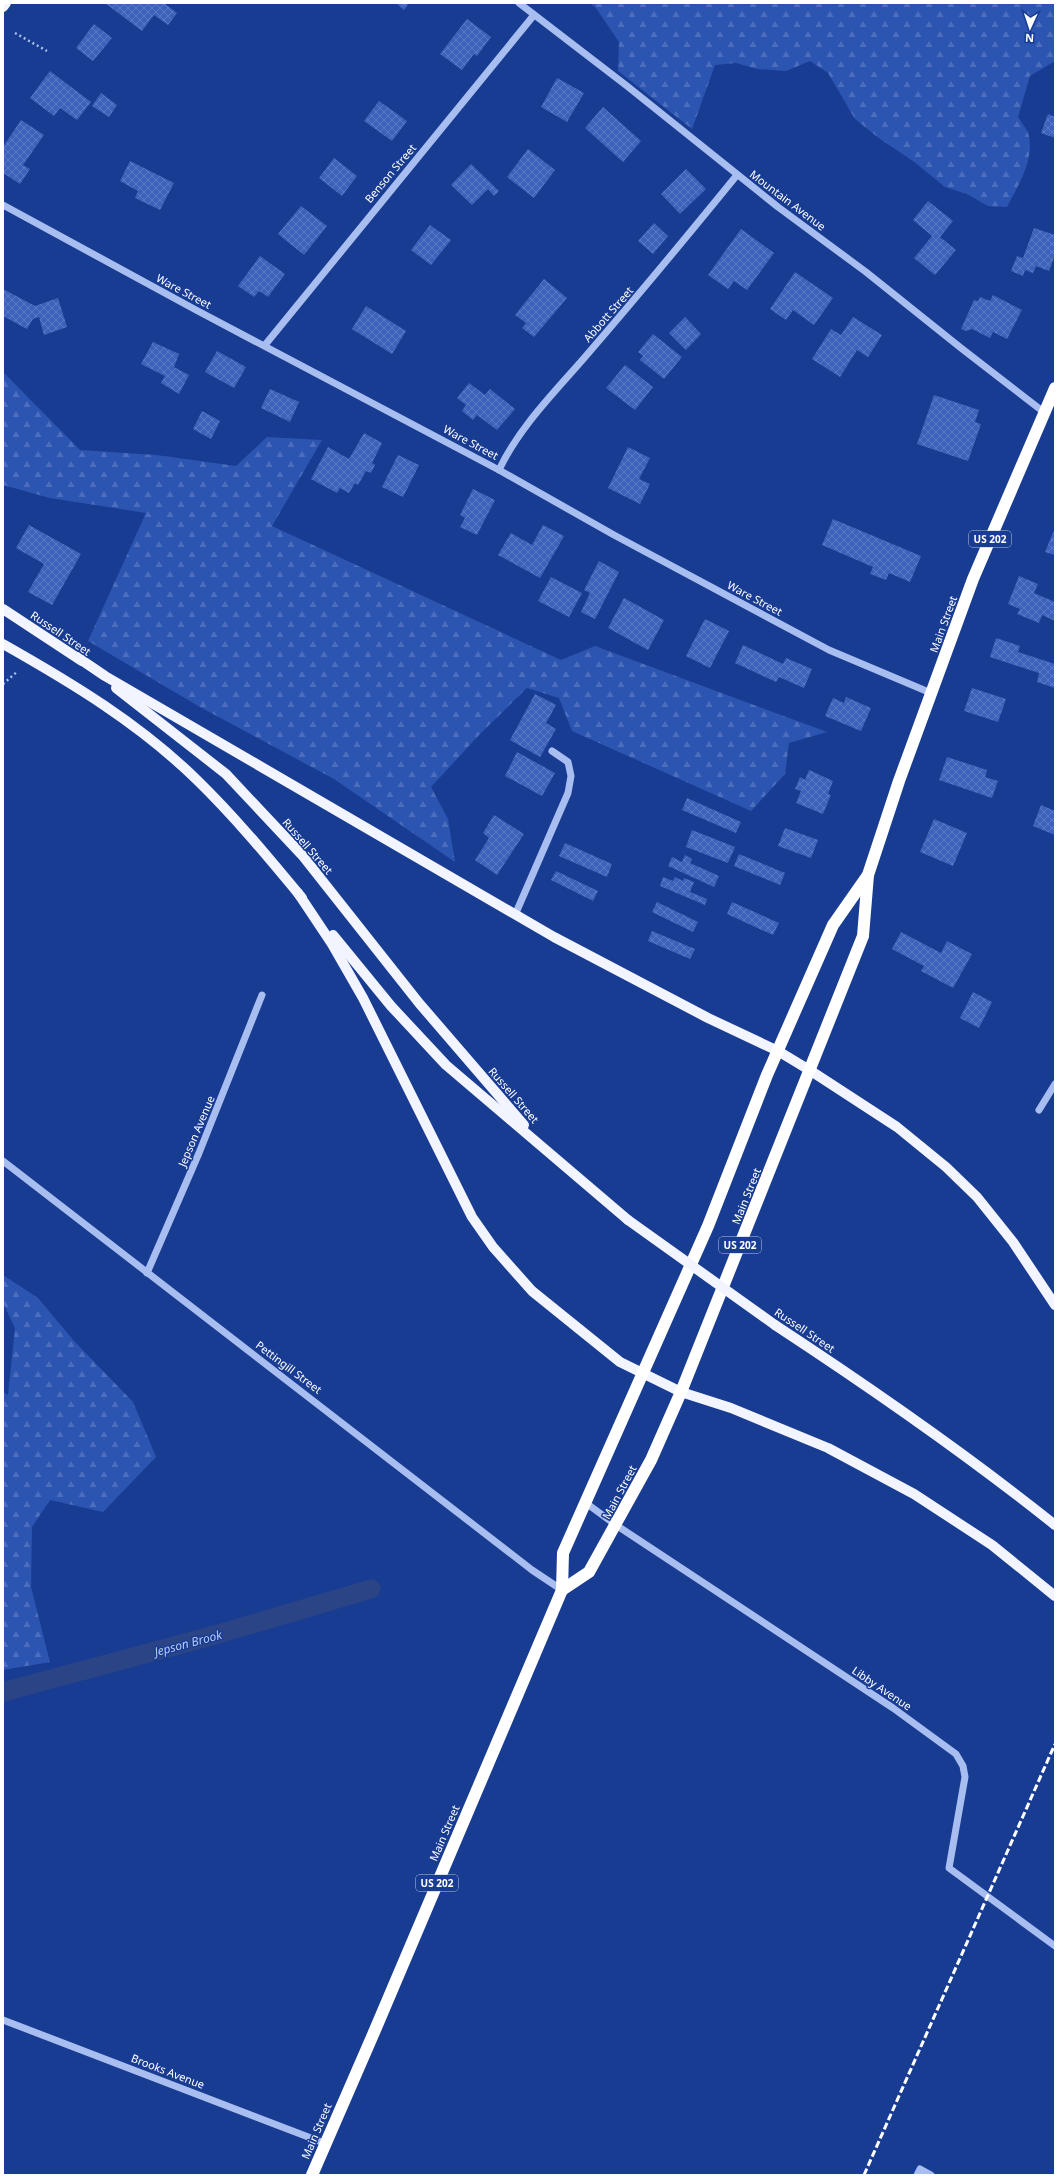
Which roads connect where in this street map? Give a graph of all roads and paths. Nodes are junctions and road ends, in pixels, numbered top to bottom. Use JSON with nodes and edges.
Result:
{"nodes":[{"id":1,"x":6,"y":3,"type":"edge"},
{"id":2,"x":519,"y":3,"type":"edge"},
{"id":3,"x":3,"y":7,"type":"edge"},
{"id":4,"x":534,"y":15,"type":"junction"},
{"id":5,"x":15,"y":33,"type":"dead end"},
{"id":6,"x":47,"y":52,"type":"dead end"},
{"id":7,"x":737,"y":175,"type":"junction"},
{"id":8,"x":3,"y":205,"type":"edge"},
{"id":9,"x":265,"y":345,"type":"junction"},
{"id":10,"x":1055,"y":388,"type":"edge"},
{"id":11,"x":1045,"y":412,"type":"junction"},
{"id":12,"x":498,"y":470,"type":"junction"},
{"id":13,"x":3,"y":609,"type":"edge"},
{"id":14,"x":3,"y":644,"type":"edge"},
{"id":15,"x":76,"y":657,"type":"junction"},
{"id":16,"x":18,"y":671,"type":"dead end"},
{"id":17,"x":3,"y":684,"type":"edge"},
{"id":18,"x":931,"y":693,"type":"junction"},
{"id":19,"x":552,"y":751,"type":"dead end"},
{"id":20,"x":868,"y":875,"type":"junction"},
{"id":21,"x":298,"y":893,"type":"junction"},
{"id":22,"x":515,"y":915,"type":"junction"},
{"id":23,"x":262,"y":995,"type":"dead end"},
{"id":24,"x":778,"y":1051,"type":"junction"},
{"id":25,"x":811,"y":1070,"type":"junction"},
{"id":26,"x":1055,"y":1084,"type":"edge"},
{"id":27,"x":1038,"y":1110,"type":"dead end"},
{"id":28,"x":545,"y":1150,"type":"junction"},
{"id":29,"x":3,"y":1161,"type":"edge"},
{"id":30,"x":147,"y":1273,"type":"junction"},
{"id":31,"x":1055,"y":1305,"type":"edge"},
{"id":32,"x":644,"y":1374,"type":"junction"},
{"id":33,"x":681,"y":1392,"type":"junction"},
{"id":34,"x":586,"y":1503,"type":"junction"},
{"id":35,"x":616,"y":1525,"type":"junction"},
{"id":36,"x":1055,"y":1525,"type":"edge"},
{"id":37,"x":562,"y":1590,"type":"junction"},
{"id":38,"x":1055,"y":1596,"type":"edge"},
{"id":39,"x":1055,"y":1946,"type":"edge"},
{"id":40,"x":3,"y":2020,"type":"edge"},
{"id":41,"x":324,"y":2143,"type":"junction"},
{"id":42,"x":312,"y":2175,"type":"edge"},
{"id":43,"x":917,"y":2175,"type":"edge"},
{"id":44,"x":931,"y":2175,"type":"edge"}],
"edges":[{"from":1,"to":3,"type":"main road"},
{"from":2,"to":4,"type":"street","name":"Mountain Avenue"},
{"from":4,"to":7,"type":"street","name":"Mountain Avenue"},
{"from":4,"to":9,"type":"street","name":"Benson Street"},
{"from":5,"to":6,"type":"path"},
{"from":7,"to":11,"type":"street","name":"Mountain Avenue"},
{"from":7,"to":12,"type":"street","name":"Abbott Street"},
{"from":8,"to":9,"type":"street","name":"Ware Street"},
{"from":9,"to":12,"type":"street","name":"Ware Street"},
{"from":10,"to":11,"type":"highway","name":"Main Street","number":"US 202"},
{"from":11,"to":18,"type":"highway","name":"Main Street","number":"US 202"},
{"from":12,"to":18,"type":"street","name":"Ware Street"},
{"from":13,"to":15,"type":"main road","name":"Russell Street"},
{"from":14,"to":21,"type":"main road","name":"Russell Street"},
{"from":15,"to":22,"type":"main road"},
{"from":15,"to":28,"type":"main road","name":"Russell Street"},
{"from":16,"to":17,"type":"path"},
{"from":18,"to":20,"type":"highway","name":"Main Street","number":"US 202"},
{"from":19,"to":22,"type":"street"},
{"from":20,"to":24,"type":"highway","name":"Main Street","number":"US 202"},
{"from":20,"to":25,"type":"highway","name":"Main Street","number":"US 202"},
{"from":21,"to":28,"type":"main road","name":"Russell Street"},
{"from":21,"to":32,"type":"main road"},
{"from":22,"to":24,"type":"main road"},
{"from":23,"to":30,"type":"street","name":"Jepson Avenue"},
{"from":24,"to":25,"type":"main road"},
{"from":24,"to":32,"type":"highway","name":"Main Street","number":"US 202"},
{"from":25,"to":31,"type":"main road"},
{"from":25,"to":33,"type":"highway","name":"Main Street","number":"US 202"},
{"from":26,"to":27,"type":"street"},
{"from":28,"to":36,"type":"main road","name":"Russell Street","bridge":true},
{"from":29,"to":30,"type":"street","name":"Pettingill Street"},
{"from":30,"to":37,"type":"street","name":"Pettingill Street"},
{"from":32,"to":33,"type":"main road"},
{"from":32,"to":34,"type":"highway","name":"Main Street","number":"US 202"},
{"from":33,"to":35,"type":"highway","name":"Main Street","number":"US 202"},
{"from":33,"to":38,"type":"main road"},
{"from":34,"to":35,"type":"street","name":"Libby Avenue"},
{"from":34,"to":37,"type":"highway","name":"Main Street","number":"US 202"},
{"from":35,"to":37,"type":"highway","name":"Main Street","number":"US 202"},
{"from":35,"to":39,"type":"street","name":"Libby Avenue"},
{"from":37,"to":41,"type":"highway","name":"Main Street","number":"US 202"},
{"from":40,"to":41,"type":"street","name":"Brooks Avenue"},
{"from":41,"to":42,"type":"highway","name":"Main Street","number":"US 202"},
{"from":43,"to":44,"type":"street"}]}
